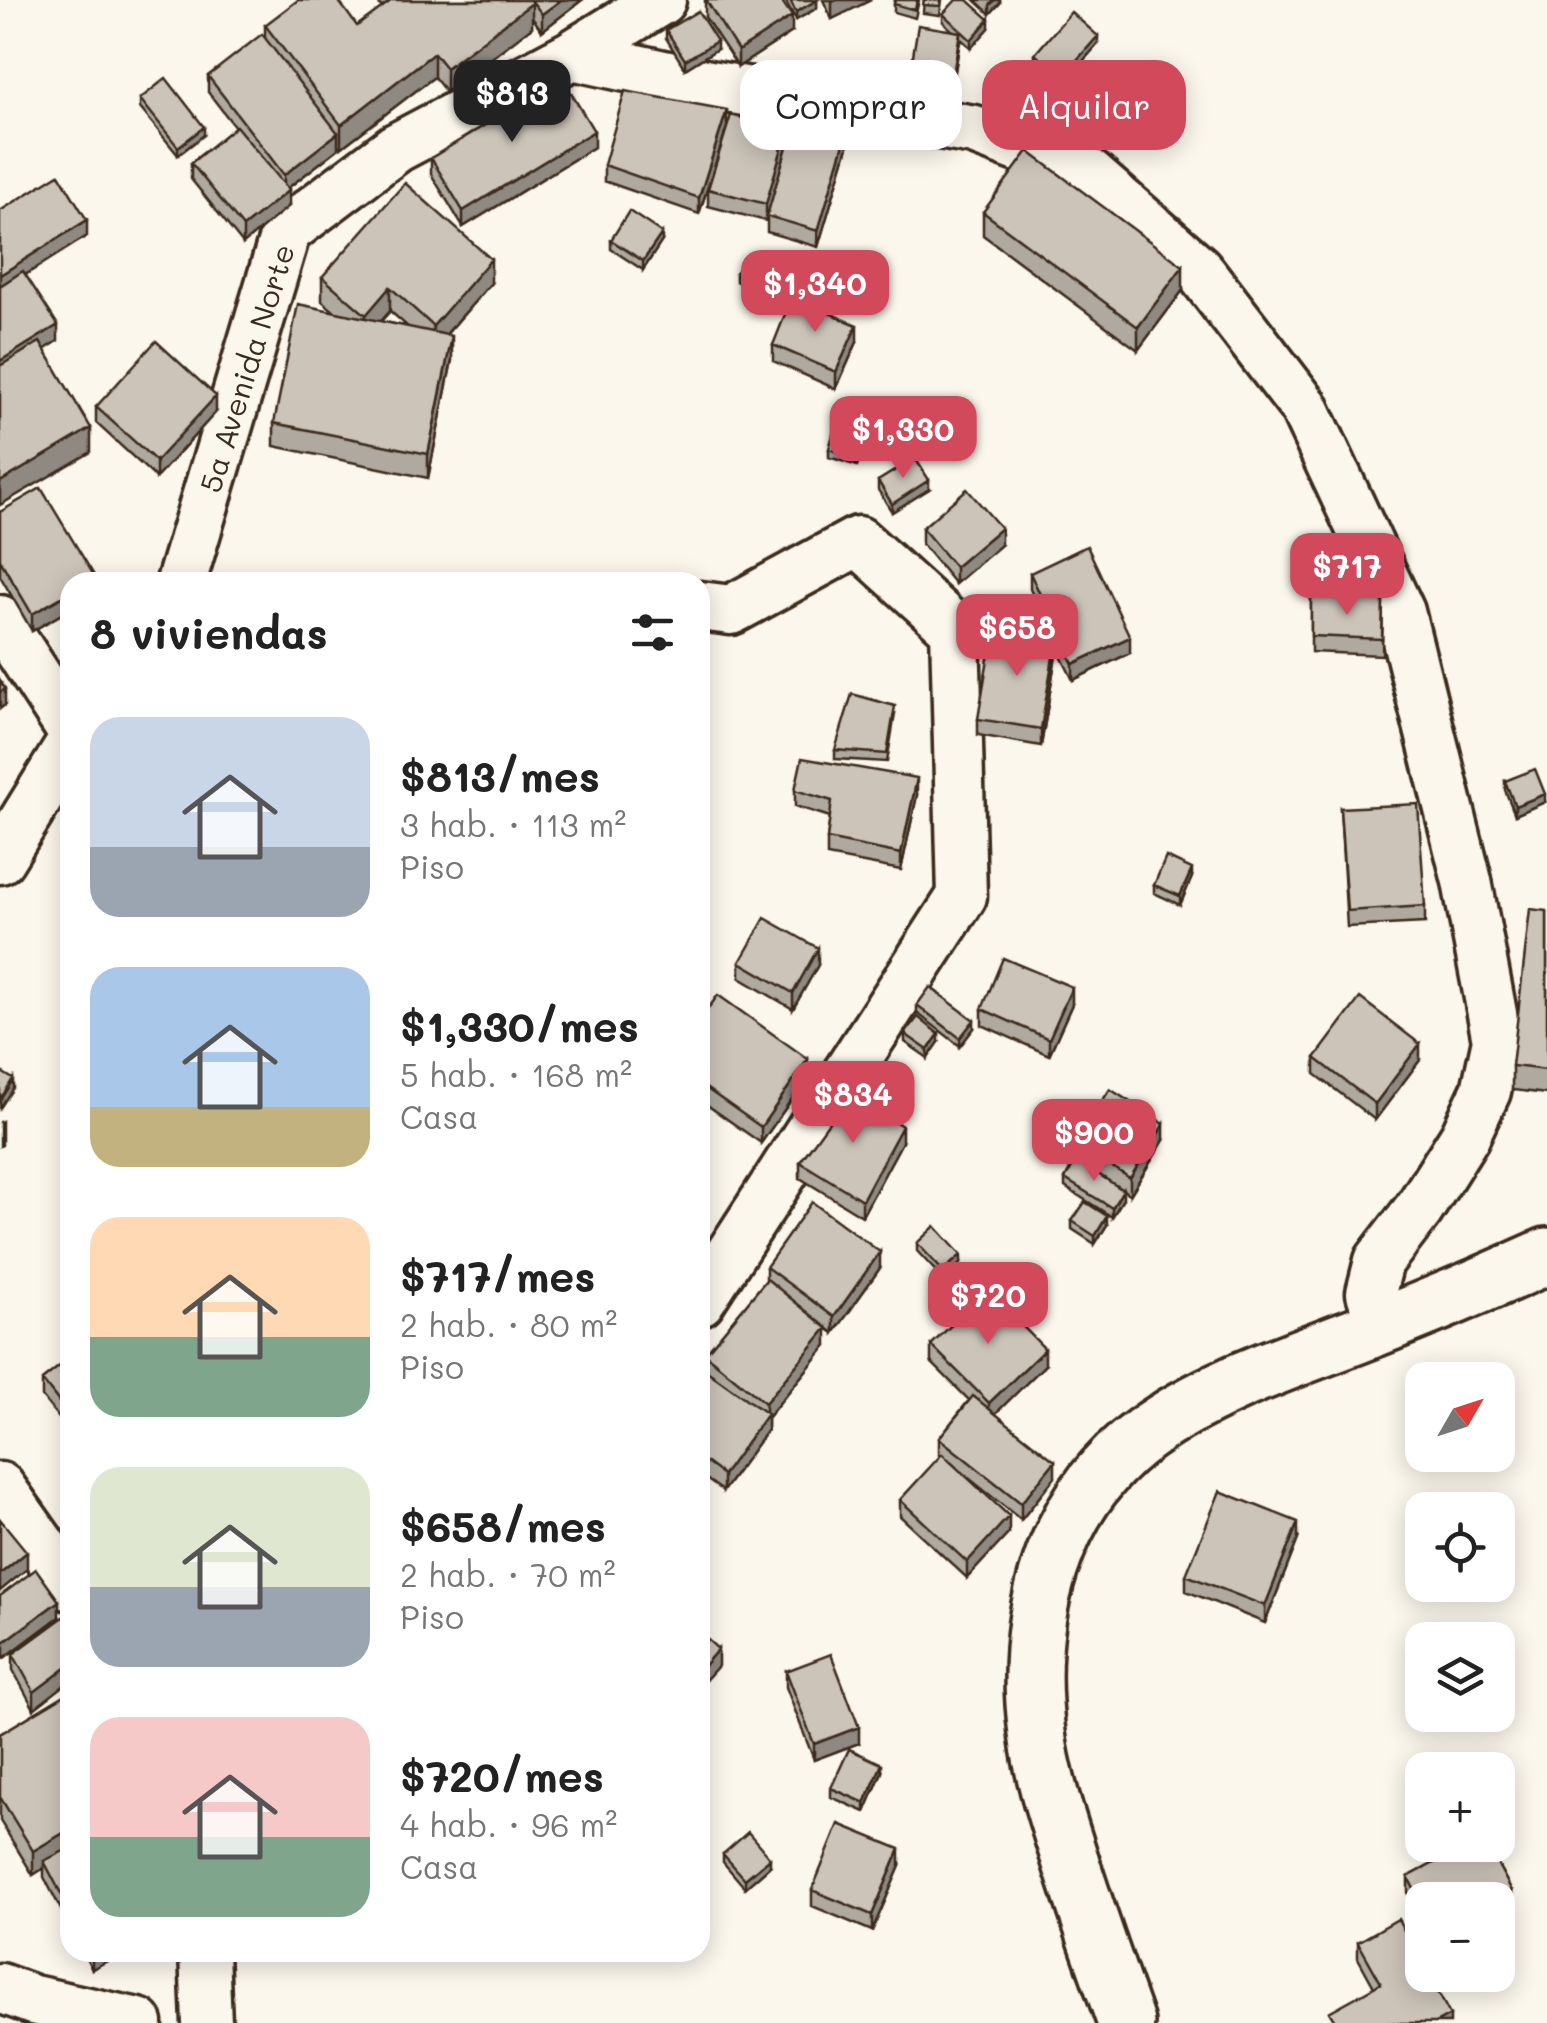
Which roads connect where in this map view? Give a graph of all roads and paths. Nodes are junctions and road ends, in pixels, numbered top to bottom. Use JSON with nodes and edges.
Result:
{"nodes":[{"id":1,"x":660,"y":0,"type":"edge"},
{"id":2,"x":572,"y":55,"type":"junction"},
{"id":3,"x":185,"y":572,"type":"edge"},
{"id":4,"x":710,"y":607,"type":"edge"},
{"id":5,"x":0,"y":620,"type":"edge"},
{"id":6,"x":60,"y":713,"type":"edge"},
{"id":7,"x":60,"y":762,"type":"edge"},
{"id":8,"x":0,"y":859,"type":"edge"},
{"id":9,"x":1547,"y":1256,"type":"edge"},
{"id":10,"x":710,"y":1285,"type":"edge"},
{"id":11,"x":1381,"y":1326,"type":"junction"},
{"id":12,"x":0,"y":1488,"type":"edge"},
{"id":13,"x":60,"y":1572,"type":"edge"},
{"id":14,"x":204,"y":1962,"type":"edge"},
{"id":15,"x":0,"y":1988,"type":"edge"},
{"id":16,"x":138,"y":2023,"type":"edge"},
{"id":17,"x":207,"y":2023,"type":"edge"},
{"id":18,"x":1126,"y":2023,"type":"edge"}],
"edges":[{"from":1,"to":2,"type":"street","name":"5a Avenida Norte"},
{"from":2,"to":3,"type":"street","name":"5a Avenida Norte"},
{"from":2,"to":11,"type":"street"},
{"from":4,"to":10,"type":"street"},
{"from":5,"to":6,"type":"street"},
{"from":7,"to":8,"type":"street"},
{"from":9,"to":11,"type":"main road"},
{"from":11,"to":18,"type":"main road"},
{"from":12,"to":13,"type":"street"},
{"from":14,"to":17,"type":"street"},
{"from":15,"to":16,"type":"street"}]}
